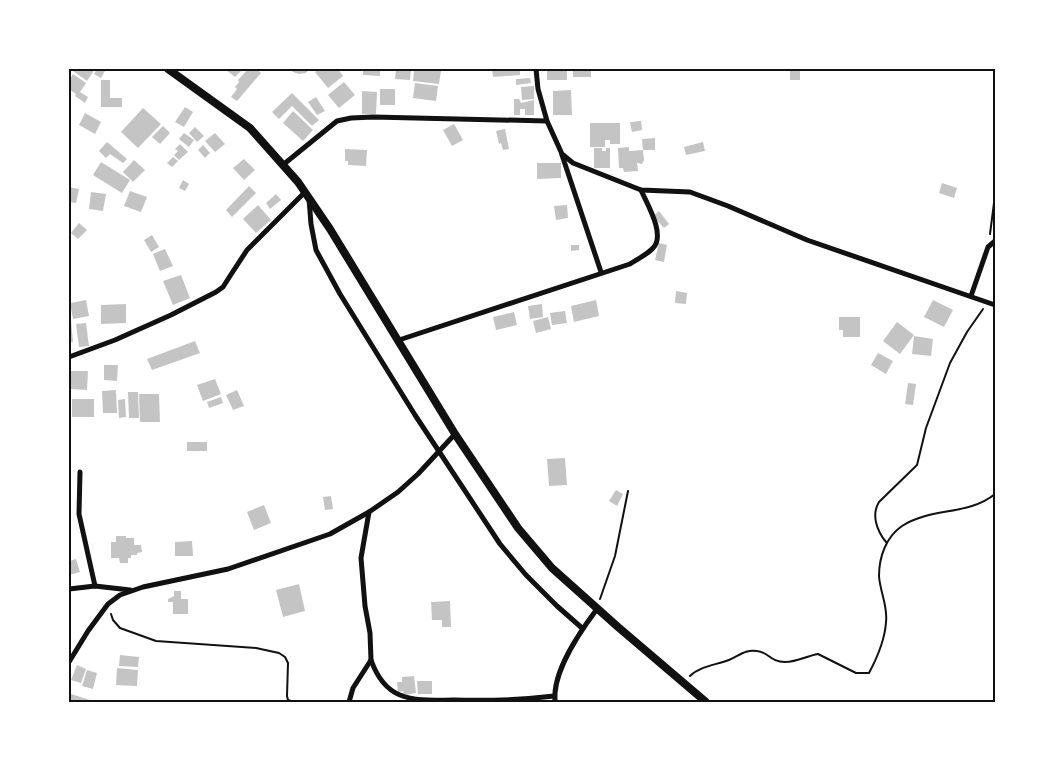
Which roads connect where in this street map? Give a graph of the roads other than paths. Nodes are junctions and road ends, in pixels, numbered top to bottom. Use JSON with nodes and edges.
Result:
{"nodes":[{"id":1,"x":168,"y":69,"type":"edge"},
{"id":2,"x":536,"y":69,"type":"edge"},
{"id":3,"x":547,"y":121,"type":"junction"},
{"id":4,"x":562,"y":154,"type":"junction"},
{"id":5,"x":284,"y":164,"type":"junction"},
{"id":6,"x":641,"y":190,"type":"junction"},
{"id":7,"x":307,"y":195,"type":"junction"},
{"id":8,"x":995,"y":241,"type":"edge"},
{"id":9,"x":601,"y":272,"type":"junction"},
{"id":10,"x":971,"y":296,"type":"junction"},
{"id":11,"x":995,"y":305,"type":"edge"},
{"id":12,"x":399,"y":340,"type":"junction"},
{"id":13,"x":69,"y":357,"type":"edge"},
{"id":14,"x":455,"y":434,"type":"junction"},
{"id":15,"x":438,"y":452,"type":"junction"},
{"id":16,"x":80,"y":472,"type":"dead end"},
{"id":17,"x":369,"y":512,"type":"junction"},
{"id":18,"x":95,"y":586,"type":"junction"},
{"id":19,"x":69,"y":589,"type":"edge"},
{"id":20,"x":131,"y":590,"type":"junction"},
{"id":21,"x":597,"y":609,"type":"junction"},
{"id":22,"x":582,"y":628,"type":"junction"},
{"id":23,"x":371,"y":660,"type":"junction"},
{"id":24,"x":69,"y":662,"type":"edge"},
{"id":25,"x":554,"y":696,"type":"junction"},
{"id":26,"x":349,"y":702,"type":"edge"},
{"id":27,"x":555,"y":702,"type":"edge"},
{"id":28,"x":706,"y":702,"type":"edge"}],
"edges":[{"from":1,"to":5,"type":"main road"},
{"from":2,"to":3,"type":"street"},
{"from":3,"to":4,"type":"street"},
{"from":3,"to":5,"type":"street"},
{"from":4,"to":6,"type":"street"},
{"from":4,"to":9,"type":"street"},
{"from":5,"to":7,"type":"main road"},
{"from":6,"to":9,"type":"street"},
{"from":6,"to":10,"type":"street"},
{"from":7,"to":12,"type":"main road"},
{"from":7,"to":13,"type":"street"},
{"from":7,"to":15,"type":"street"},
{"from":8,"to":10,"type":"street"},
{"from":9,"to":12,"type":"street"},
{"from":10,"to":11,"type":"street"},
{"from":12,"to":14,"type":"main road"},
{"from":14,"to":15,"type":"street"},
{"from":14,"to":21,"type":"main road"},
{"from":15,"to":17,"type":"street"},
{"from":15,"to":22,"type":"street"},
{"from":16,"to":18,"type":"street"},
{"from":17,"to":20,"type":"street"},
{"from":17,"to":23,"type":"street"},
{"from":18,"to":19,"type":"street"},
{"from":18,"to":20,"type":"street"},
{"from":20,"to":24,"type":"street"},
{"from":21,"to":22,"type":"street"},
{"from":21,"to":28,"type":"main road"},
{"from":22,"to":25,"type":"street"},
{"from":23,"to":25,"type":"street"},
{"from":23,"to":26,"type":"street"},
{"from":25,"to":27,"type":"street"}]}
